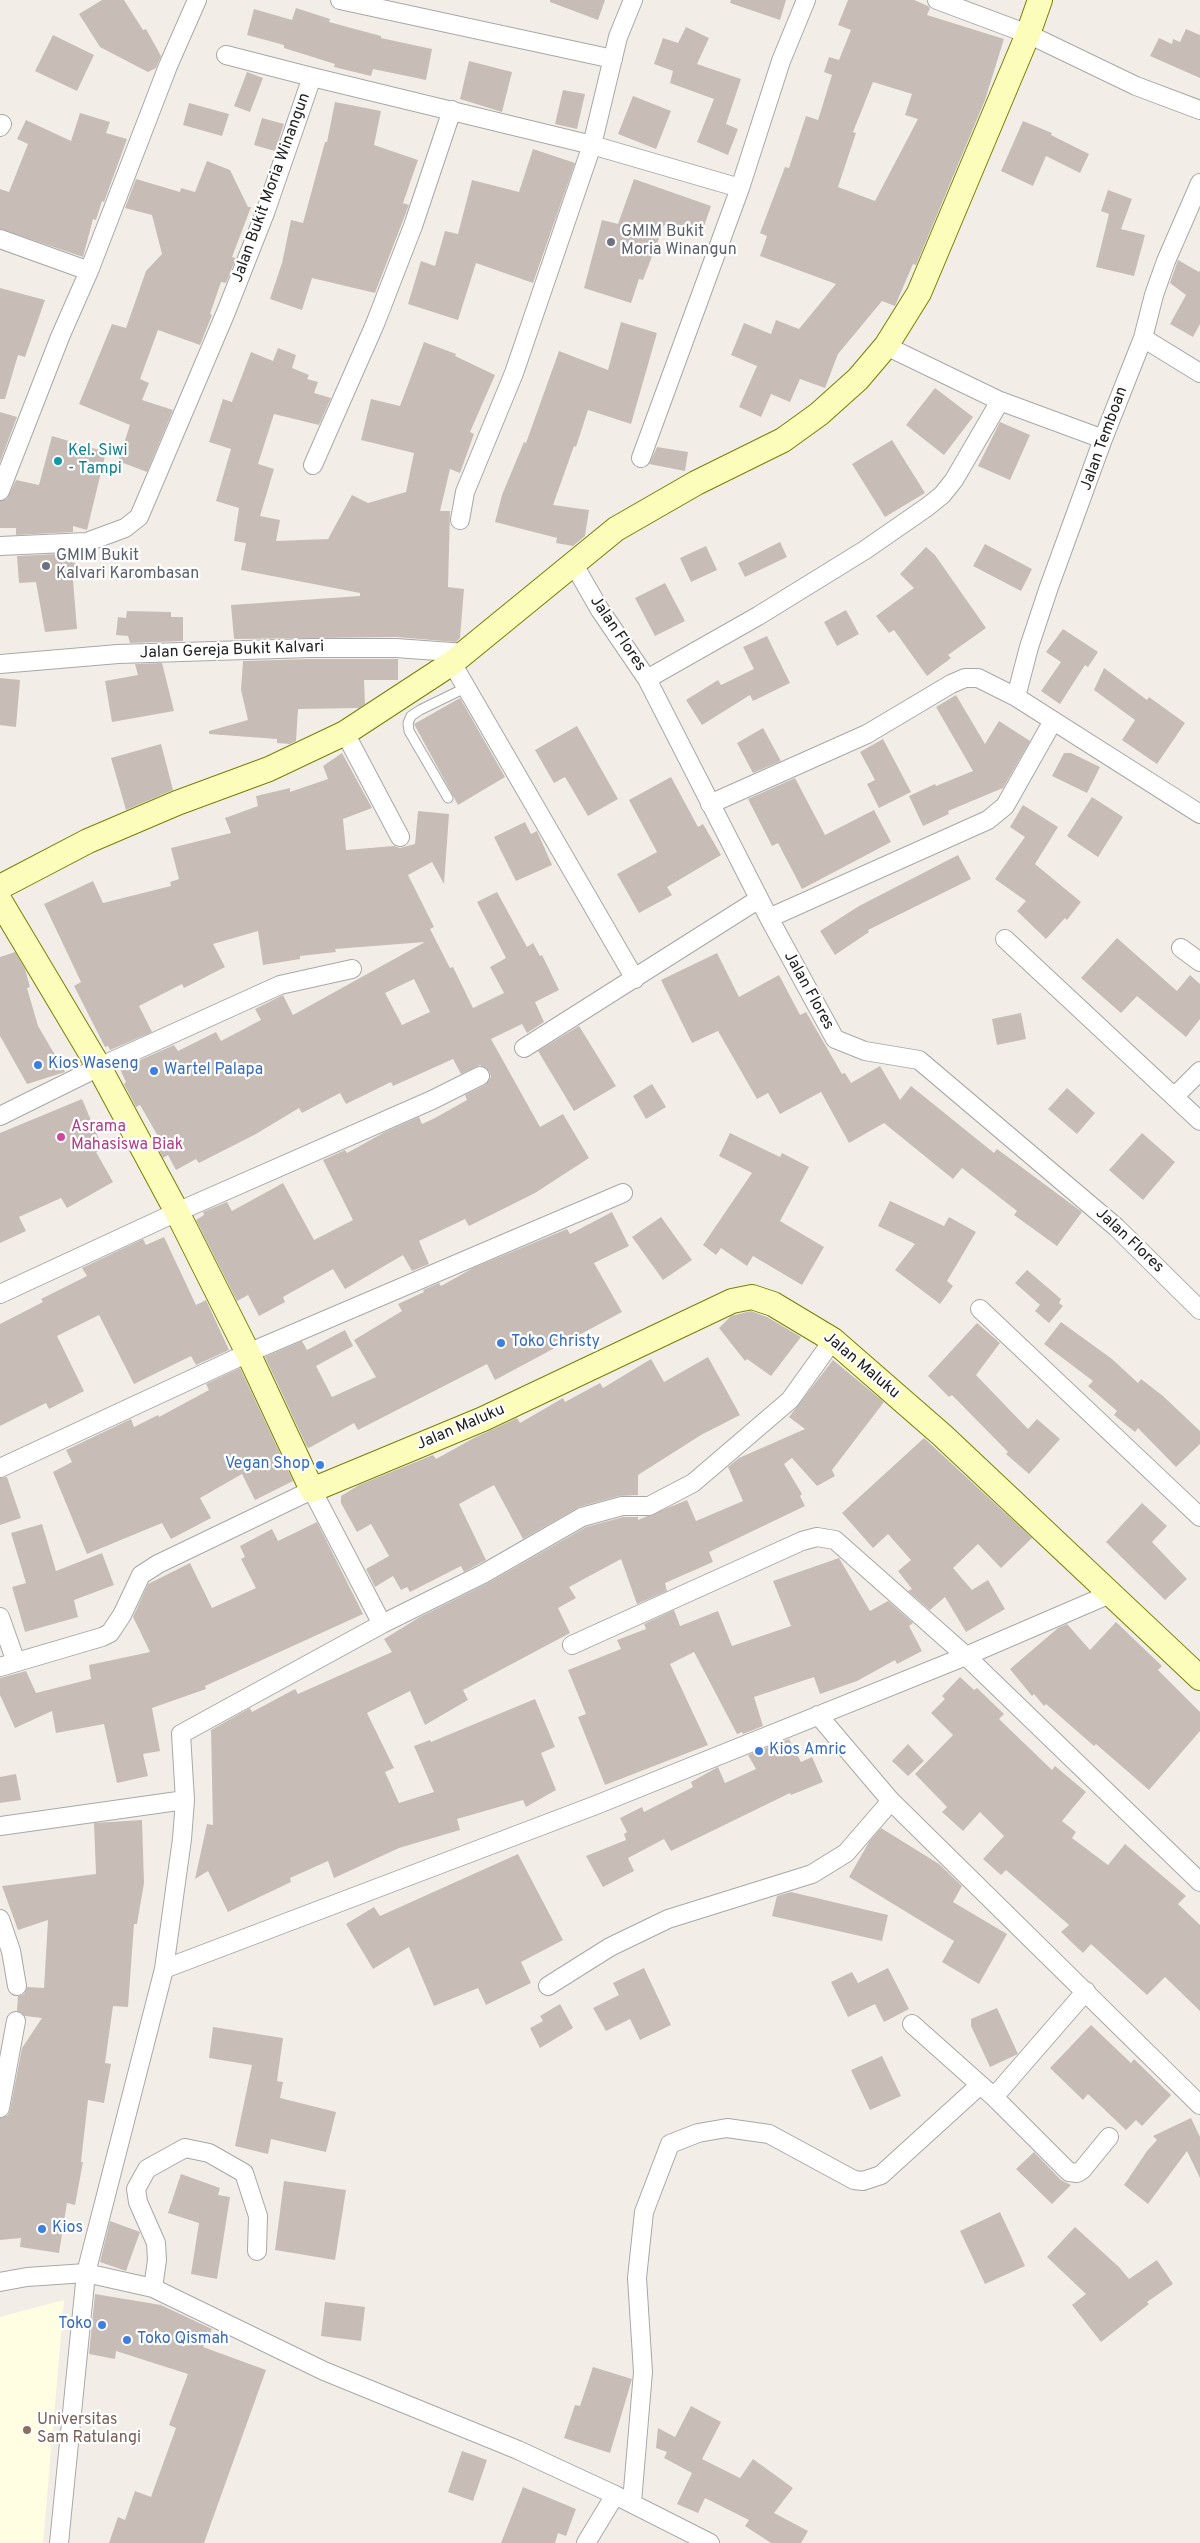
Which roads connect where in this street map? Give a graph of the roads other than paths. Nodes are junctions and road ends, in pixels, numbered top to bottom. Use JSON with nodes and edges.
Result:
{"nodes":[{"id":1,"x":197,"y":0,"type":"edge"},
{"id":2,"x":340,"y":0,"type":"edge"},
{"id":3,"x":633,"y":0,"type":"edge"},
{"id":4,"x":806,"y":0,"type":"edge"},
{"id":5,"x":937,"y":0,"type":"edge"},
{"id":6,"x":1040,"y":0,"type":"edge"},
{"id":7,"x":1028,"y":34,"type":"junction"},
{"id":8,"x":226,"y":54,"type":"dead end"},
{"id":9,"x":613,"y":59,"type":"junction"},
{"id":10,"x":312,"y":77,"type":"junction"},
{"id":11,"x":452,"y":110,"type":"junction"},
{"id":12,"x":1200,"y":110,"type":"edge"},
{"id":13,"x":592,"y":145,"type":"junction"},
{"id":14,"x":1200,"y":182,"type":"edge"},
{"id":15,"x":740,"y":188,"type":"junction"},
{"id":16,"x":0,"y":239,"type":"edge"},
{"id":17,"x":89,"y":271,"type":"junction"},
{"id":18,"x":1143,"y":338,"type":"junction"},
{"id":19,"x":886,"y":346,"type":"junction"},
{"id":20,"x":1200,"y":373,"type":"edge"},
{"id":21,"x":1000,"y":401,"type":"junction"},
{"id":22,"x":1103,"y":439,"type":"junction"},
{"id":23,"x":640,"y":458,"type":"dead end"},
{"id":24,"x":313,"y":465,"type":"dead end"},
{"id":25,"x":0,"y":491,"type":"edge"},
{"id":26,"x":460,"y":520,"type":"dead end"},
{"id":27,"x":0,"y":546,"type":"edge"},
{"id":28,"x":572,"y":563,"type":"junction"},
{"id":29,"x":458,"y":658,"type":"junction"},
{"id":30,"x":0,"y":664,"type":"edge"},
{"id":31,"x":647,"y":679,"type":"junction"},
{"id":32,"x":467,"y":688,"type":"junction"},
{"id":33,"x":1016,"y":697,"type":"junction"},
{"id":34,"x":1053,"y":721,"type":"junction"},
{"id":35,"x":345,"y":733,"type":"junction"},
{"id":36,"x":448,"y":798,"type":"dead end"},
{"id":37,"x":710,"y":804,"type":"junction"},
{"id":38,"x":1200,"y":814,"type":"edge"},
{"id":39,"x":400,"y":837,"type":"dead end"},
{"id":40,"x":0,"y":887,"type":"edge"},
{"id":41,"x":759,"y":899,"type":"junction"},
{"id":42,"x":0,"y":901,"type":"edge"},
{"id":43,"x":769,"y":918,"type":"junction"},
{"id":44,"x":1005,"y":939,"type":"dead end"},
{"id":45,"x":1181,"y":948,"type":"dead end"},
{"id":46,"x":1200,"y":962,"type":"edge"},
{"id":47,"x":352,"y":969,"type":"dead end"},
{"id":48,"x":635,"y":979,"type":"junction"},
{"id":49,"x":524,"y":1048,"type":"dead end"},
{"id":50,"x":99,"y":1067,"type":"junction"},
{"id":51,"x":1200,"y":1071,"type":"edge"},
{"id":52,"x":480,"y":1076,"type":"dead end"},
{"id":53,"x":1175,"y":1096,"type":"junction"},
{"id":54,"x":0,"y":1116,"type":"edge"},
{"id":55,"x":1200,"y":1121,"type":"edge"},
{"id":56,"x":623,"y":1193,"type":"dead end"},
{"id":57,"x":177,"y":1212,"type":"junction"},
{"id":58,"x":0,"y":1294,"type":"edge"},
{"id":59,"x":980,"y":1309,"type":"dead end"},
{"id":60,"x":1200,"y":1310,"type":"edge"},
{"id":61,"x":833,"y":1340,"type":"junction"},
{"id":62,"x":248,"y":1353,"type":"junction"},
{"id":63,"x":0,"y":1468,"type":"edge"},
{"id":64,"x":312,"y":1490,"type":"junction"},
{"id":65,"x":1200,"y":1517,"type":"edge"},
{"id":66,"x":1110,"y":1594,"type":"junction"},
{"id":67,"x":0,"y":1617,"type":"edge"},
{"id":68,"x":382,"y":1624,"type":"junction"},
{"id":69,"x":572,"y":1644,"type":"dead end"},
{"id":70,"x":966,"y":1656,"type":"junction"},
{"id":71,"x":8,"y":1664,"type":"edge"},
{"id":72,"x":1200,"y":1678,"type":"edge"},
{"id":73,"x":818,"y":1715,"type":"junction"},
{"id":74,"x":185,"y":1800,"type":"junction"},
{"id":75,"x":891,"y":1800,"type":"junction"},
{"id":76,"x":0,"y":1826,"type":"edge"},
{"id":77,"x":1200,"y":1882,"type":"edge"},
{"id":78,"x":0,"y":1919,"type":"edge"},
{"id":79,"x":164,"y":1969,"type":"junction"},
{"id":80,"x":17,"y":1986,"type":"dead end"},
{"id":81,"x":548,"y":1986,"type":"dead end"},
{"id":82,"x":1086,"y":1992,"type":"junction"},
{"id":83,"x":16,"y":2021,"type":"dead end"},
{"id":84,"x":912,"y":2024,"type":"dead end"},
{"id":85,"x":980,"y":2085,"type":"junction"},
{"id":86,"x":994,"y":2098,"type":"junction"},
{"id":87,"x":1200,"y":2105,"type":"edge"},
{"id":88,"x":0,"y":2108,"type":"edge"},
{"id":89,"x":1109,"y":2138,"type":"dead end"},
{"id":90,"x":257,"y":2250,"type":"dead end"},
{"id":91,"x":86,"y":2274,"type":"junction"},
{"id":92,"x":0,"y":2282,"type":"edge"},
{"id":93,"x":153,"y":2288,"type":"junction"},
{"id":94,"x":615,"y":2494,"type":"junction"},
{"id":95,"x":632,"y":2502,"type":"junction"},
{"id":96,"x":59,"y":2543,"type":"edge"},
{"id":97,"x":586,"y":2543,"type":"edge"},
{"id":98,"x":710,"y":2543,"type":"edge"}],
"edges":[{"from":1,"to":17,"type":"street"},
{"from":2,"to":9,"type":"street"},
{"from":3,"to":9,"type":"street"},
{"from":4,"to":15,"type":"street"},
{"from":5,"to":7,"type":"street"},
{"from":6,"to":7,"type":"main road"},
{"from":7,"to":12,"type":"street"},
{"from":7,"to":19,"type":"main road"},
{"from":8,"to":10,"type":"street"},
{"from":9,"to":13,"type":"street"},
{"from":10,"to":11,"type":"street","name":"Jalan Bukit Moria Winangun"},
{"from":10,"to":27,"type":"street","name":"Jalan Bukit Moria Winangun"},
{"from":11,"to":13,"type":"street","name":"Jalan Bukit Moria Winangun"},
{"from":11,"to":24,"type":"street"},
{"from":13,"to":15,"type":"street","name":"Jalan Bukit Moria Winangun"},
{"from":13,"to":26,"type":"street"},
{"from":14,"to":18,"type":"street","name":"Jalan Temboan"},
{"from":15,"to":23,"type":"street"},
{"from":16,"to":17,"type":"street"},
{"from":17,"to":25,"type":"street"},
{"from":18,"to":20,"type":"street"},
{"from":18,"to":22,"type":"street","name":"Jalan Temboan"},
{"from":19,"to":21,"type":"street"},
{"from":19,"to":28,"type":"main road"},
{"from":21,"to":22,"type":"street"},
{"from":21,"to":31,"type":"street"},
{"from":22,"to":33,"type":"street","name":"Jalan Temboan"},
{"from":28,"to":29,"type":"main road"},
{"from":28,"to":31,"type":"street","name":"Jalan Flores"},
{"from":29,"to":30,"type":"street","name":"Jalan Gereja Bukit Kalvari"},
{"from":29,"to":32,"type":"street"},
{"from":29,"to":35,"type":"main road"},
{"from":31,"to":37,"type":"street","name":"Jalan Flores"},
{"from":32,"to":36,"type":"lane"},
{"from":32,"to":48,"type":"street"},
{"from":33,"to":34,"type":"street"},
{"from":33,"to":37,"type":"street"},
{"from":34,"to":38,"type":"street"},
{"from":34,"to":43,"type":"street"},
{"from":35,"to":39,"type":"street"},
{"from":35,"to":40,"type":"main road"},
{"from":37,"to":41,"type":"street","name":"Jalan Flores"},
{"from":41,"to":43,"type":"street","name":"Jalan Flores"},
{"from":41,"to":48,"type":"street"},
{"from":42,"to":50,"type":"main road"},
{"from":43,"to":60,"type":"street","name":"Jalan Flores"},
{"from":44,"to":53,"type":"street"},
{"from":45,"to":46,"type":"street"},
{"from":47,"to":50,"type":"street"},
{"from":48,"to":49,"type":"street"},
{"from":50,"to":54,"type":"street"},
{"from":50,"to":57,"type":"main road"},
{"from":51,"to":53,"type":"street"},
{"from":52,"to":57,"type":"street"},
{"from":53,"to":55,"type":"street"},
{"from":56,"to":62,"type":"street"},
{"from":57,"to":58,"type":"street"},
{"from":57,"to":62,"type":"main road"},
{"from":59,"to":65,"type":"street"},
{"from":61,"to":64,"type":"main road","name":"Jalan Maluku"},
{"from":61,"to":66,"type":"main road","name":"Jalan Maluku"},
{"from":61,"to":68,"type":"street"},
{"from":62,"to":63,"type":"street"},
{"from":62,"to":64,"type":"main road"},
{"from":64,"to":68,"type":"street"},
{"from":64,"to":71,"type":"street"},
{"from":66,"to":70,"type":"street"},
{"from":66,"to":72,"type":"main road","name":"Jalan Maluku"},
{"from":67,"to":71,"type":"street"},
{"from":68,"to":74,"type":"street"},
{"from":69,"to":70,"type":"street"},
{"from":70,"to":73,"type":"street"},
{"from":70,"to":77,"type":"street"},
{"from":73,"to":75,"type":"street"},
{"from":73,"to":79,"type":"street"},
{"from":74,"to":76,"type":"street"},
{"from":74,"to":79,"type":"street"},
{"from":75,"to":81,"type":"street"},
{"from":75,"to":82,"type":"street"},
{"from":78,"to":80,"type":"street"},
{"from":79,"to":91,"type":"street"},
{"from":82,"to":86,"type":"street"},
{"from":82,"to":87,"type":"street"},
{"from":83,"to":88,"type":"street"},
{"from":84,"to":85,"type":"street"},
{"from":85,"to":86,"type":"street"},
{"from":85,"to":95,"type":"street"},
{"from":86,"to":89,"type":"street"},
{"from":90,"to":93,"type":"street"},
{"from":91,"to":92,"type":"street"},
{"from":91,"to":93,"type":"street"},
{"from":91,"to":96,"type":"street"},
{"from":93,"to":94,"type":"street"},
{"from":94,"to":95,"type":"street"},
{"from":94,"to":97,"type":"street"},
{"from":95,"to":98,"type":"street"}]}
